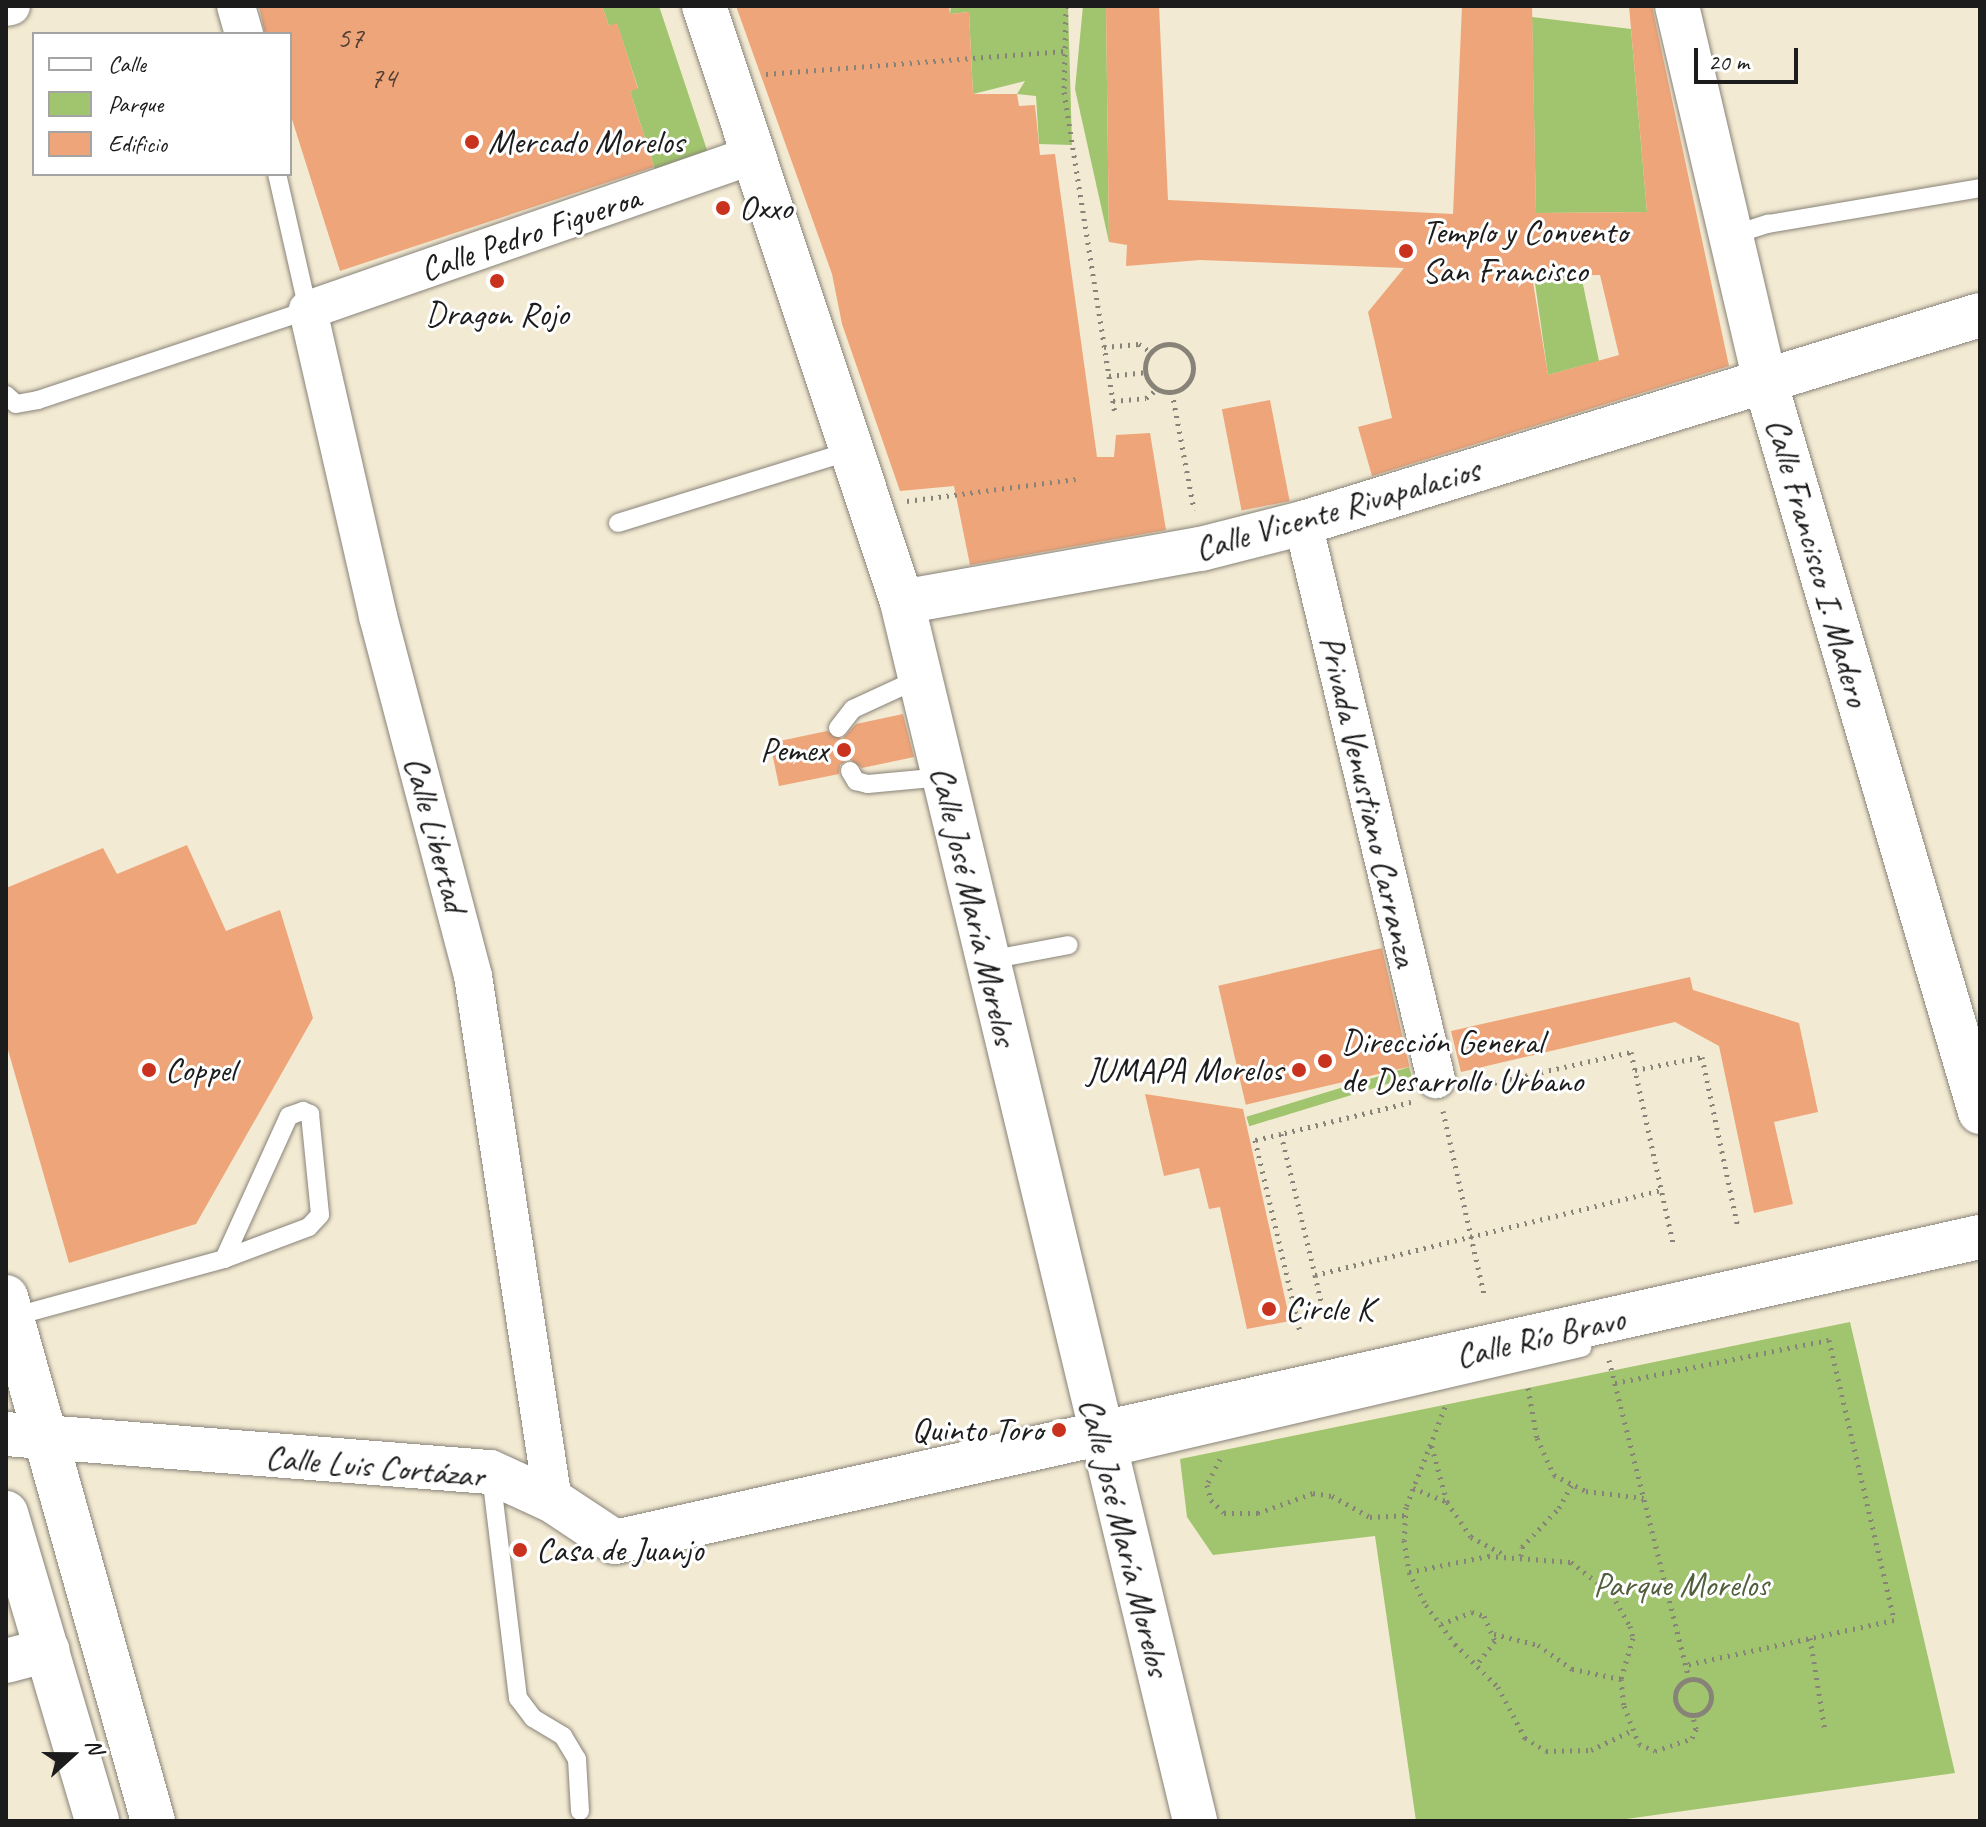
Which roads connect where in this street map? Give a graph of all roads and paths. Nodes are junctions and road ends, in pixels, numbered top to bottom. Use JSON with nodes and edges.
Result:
{"nodes":[{"id":1,"x":236,"y":6,"type":"edge"},
{"id":2,"x":704,"y":6,"type":"edge"},
{"id":3,"x":1066,"y":6,"type":"edge"},
{"id":4,"x":1677,"y":6,"type":"edge"},
{"id":5,"x":243,"y":32,"type":"edge"},
{"id":6,"x":1064,"y":51,"type":"junction"},
{"id":7,"x":763,"y":74,"type":"dead end"},
{"id":8,"x":751,"y":156,"type":"junction"},
{"id":9,"x":277,"y":176,"type":"edge"},
{"id":10,"x":1980,"y":188,"type":"edge"},
{"id":11,"x":1728,"y":236,"type":"junction"},
{"id":12,"x":308,"y":310,"type":"junction"},
{"id":13,"x":1980,"y":315,"type":"edge"},
{"id":14,"x":1104,"y":347,"type":"junction"},
{"id":15,"x":1151,"y":352,"type":"junction"},
{"id":16,"x":1145,"y":372,"type":"junction"},
{"id":17,"x":1109,"y":376,"type":"junction"},
{"id":18,"x":1765,"y":381,"type":"junction"},
{"id":19,"x":1157,"y":389,"type":"junction"},
{"id":20,"x":1172,"y":392,"type":"junction"},
{"id":21,"x":6,"y":395,"type":"edge"},
{"id":22,"x":1113,"y":401,"type":"junction"},
{"id":23,"x":1115,"y":414,"type":"dead end"},
{"id":24,"x":851,"y":451,"type":"junction"},
{"id":25,"x":1076,"y":479,"type":"dead end"},
{"id":26,"x":871,"y":508,"type":"junction"},
{"id":27,"x":1196,"y":519,"type":"dead end"},
{"id":28,"x":618,"y":523,"type":"dead end"},
{"id":29,"x":1303,"y":523,"type":"junction"},
{"id":30,"x":902,"y":602,"type":"junction"},
{"id":31,"x":920,"y":678,"type":"junction"},
{"id":32,"x":838,"y":728,"type":"dead end"},
{"id":33,"x":850,"y":771,"type":"dead end"},
{"id":34,"x":943,"y":777,"type":"junction"},
{"id":35,"x":1069,"y":945,"type":"dead end"},
{"id":36,"x":986,"y":961,"type":"junction"},
{"id":37,"x":1635,"y":1070,"type":"junction"},
{"id":38,"x":1438,"y":1087,"type":"junction"},
{"id":39,"x":1980,"y":1112,"type":"edge"},
{"id":40,"x":1281,"y":1134,"type":"junction"},
{"id":41,"x":1662,"y":1190,"type":"junction"},
{"id":42,"x":1738,"y":1228,"type":"dead end"},
{"id":43,"x":1980,"y":1237,"type":"edge"},
{"id":44,"x":1673,"y":1243,"type":"dead end"},
{"id":45,"x":224,"y":1259,"type":"junction"},
{"id":46,"x":1315,"y":1275,"type":"junction"},
{"id":47,"x":1484,"y":1295,"type":"dead end"},
{"id":48,"x":9,"y":1307,"type":"edge"},
{"id":49,"x":1325,"y":1319,"type":"dead end"},
{"id":50,"x":1300,"y":1332,"type":"dead end"},
{"id":51,"x":1607,"y":1349,"type":"joint"},
{"id":52,"x":1615,"y":1383,"type":"junction"},
{"id":53,"x":1528,"y":1388,"type":"dead end"},
{"id":54,"x":1451,"y":1391,"type":"dead end"},
{"id":55,"x":26,"y":1437,"type":"edge"},
{"id":56,"x":1431,"y":1443,"type":"junction"},
{"id":57,"x":1103,"y":1448,"type":"junction"},
{"id":58,"x":1223,"y":1456,"type":"dead end"},
{"id":59,"x":490,"y":1472,"type":"junction"},
{"id":60,"x":1572,"y":1485,"type":"junction"},
{"id":61,"x":1413,"y":1488,"type":"junction"},
{"id":62,"x":1644,"y":1498,"type":"junction"},
{"id":63,"x":553,"y":1501,"type":"junction"},
{"id":64,"x":1447,"y":1502,"type":"junction"},
{"id":65,"x":6,"y":1513,"type":"edge"},
{"id":66,"x":1405,"y":1515,"type":"junction"},
{"id":67,"x":1507,"y":1555,"type":"junction"},
{"id":68,"x":1521,"y":1556,"type":"junction"},
{"id":69,"x":1409,"y":1572,"type":"junction"},
{"id":70,"x":1441,"y":1624,"type":"junction"},
{"id":71,"x":1494,"y":1634,"type":"junction"},
{"id":72,"x":1810,"y":1638,"type":"junction"},
{"id":73,"x":48,"y":1650,"type":"junction"},
{"id":74,"x":6,"y":1661,"type":"edge"},
{"id":75,"x":1476,"y":1665,"type":"junction"},
{"id":76,"x":1686,"y":1665,"type":"junction"},
{"id":77,"x":1621,"y":1679,"type":"junction"},
{"id":78,"x":1689,"y":1679,"type":"junction"},
{"id":79,"x":1693,"y":1716,"type":"junction"},
{"id":80,"x":1631,"y":1731,"type":"junction"},
{"id":81,"x":1825,"y":1731,"type":"dead end"},
{"id":82,"x":580,"y":1811,"type":"dead end"},
{"id":83,"x":97,"y":1821,"type":"edge"},
{"id":84,"x":153,"y":1821,"type":"edge"},
{"id":85,"x":1195,"y":1821,"type":"edge"}],
"edges":[{"from":1,"to":5,"type":"street"},
{"from":2,"to":8,"type":"main road","name":"Calle José María Morelos"},
{"from":3,"to":6,"type":"path"},
{"from":4,"to":11,"type":"main road","name":"Calle Francisco I. Madero"},
{"from":6,"to":7,"type":"path"},
{"from":6,"to":14,"type":"path"},
{"from":8,"to":12,"type":"street","name":"Calle Pedro Figueroa"},
{"from":8,"to":24,"type":"main road","name":"Calle José María Morelos"},
{"from":9,"to":12,"type":"lane","name":"Calle Libertad"},
{"from":10,"to":11,"type":"lane"},
{"from":11,"to":18,"type":"main road","name":"Calle Francisco I. Madero"},
{"from":12,"to":21,"type":"lane"},
{"from":12,"to":63,"type":"street","name":"Calle Libertad"},
{"from":13,"to":18,"type":"main road","name":"Calle Vicente Rivapalacios"},
{"from":14,"to":15,"type":"path"},
{"from":14,"to":17,"type":"path"},
{"from":15,"to":16,"type":"path"},
{"from":15,"to":20,"type":"path"},
{"from":16,"to":17,"type":"path"},
{"from":16,"to":19,"type":"path"},
{"from":17,"to":22,"type":"path"},
{"from":18,"to":29,"type":"main road","name":"Calle Vicente Rivapalacios"},
{"from":18,"to":39,"type":"main road","name":"Calle Francisco I. Madero"},
{"from":19,"to":20,"type":"path"},
{"from":19,"to":22,"type":"path"},
{"from":20,"to":27,"type":"path"},
{"from":22,"to":23,"type":"path"},
{"from":24,"to":26,"type":"main road","name":"Calle José María Morelos"},
{"from":24,"to":28,"type":"lane"},
{"from":25,"to":26,"type":"path"},
{"from":26,"to":30,"type":"main road","name":"Calle José María Morelos"},
{"from":29,"to":30,"type":"main road","name":"Calle Vicente Rivapalacios"},
{"from":29,"to":38,"type":"street","name":"Privada Venustiano Carranza"},
{"from":30,"to":31,"type":"main road","name":"Calle José María Morelos"},
{"from":31,"to":32,"type":"lane"},
{"from":31,"to":34,"type":"main road","name":"Calle José María Morelos"},
{"from":33,"to":34,"type":"lane"},
{"from":34,"to":36,"type":"main road","name":"Calle José María Morelos"},
{"from":35,"to":36,"type":"lane"},
{"from":36,"to":57,"type":"main road","name":"Calle José María Morelos"},
{"from":37,"to":38,"type":"path"},
{"from":37,"to":41,"type":"path"},
{"from":37,"to":42,"type":"path"},
{"from":38,"to":40,"type":"path"},
{"from":38,"to":47,"type":"path"},
{"from":40,"to":46,"type":"path"},
{"from":40,"to":50,"type":"path"},
{"from":41,"to":44,"type":"path"},
{"from":41,"to":46,"type":"path"},
{"from":43,"to":57,"type":"main road","name":"Calle Río Bravo"},
{"from":45,"to":45,"type":"lane"},
{"from":45,"to":48,"type":"lane"},
{"from":46,"to":49,"type":"path"},
{"from":48,"to":55,"type":"main road"},
{"from":51,"to":52,"type":"path"},
{"from":51,"to":57,"type":"lane"},
{"from":52,"to":62,"type":"path"},
{"from":52,"to":72,"type":"path"},
{"from":53,"to":60,"type":"path"},
{"from":54,"to":56,"type":"path"},
{"from":55,"to":59,"type":"main road","name":"Calle Luis Cortázar"},
{"from":55,"to":84,"type":"main road"},
{"from":56,"to":61,"type":"path"},
{"from":56,"to":64,"type":"path"},
{"from":57,"to":63,"type":"main road","name":"Calle Luis Cortázar"},
{"from":57,"to":85,"type":"main road","name":"Calle José María Morelos"},
{"from":58,"to":66,"type":"path"},
{"from":59,"to":63,"type":"main road","name":"Calle Luis Cortázar"},
{"from":59,"to":82,"type":"lane"},
{"from":60,"to":62,"type":"path"},
{"from":60,"to":68,"type":"path"},
{"from":61,"to":64,"type":"path"},
{"from":61,"to":66,"type":"path"},
{"from":62,"to":76,"type":"path"},
{"from":64,"to":67,"type":"path"},
{"from":65,"to":73,"type":"main road"},
{"from":66,"to":69,"type":"path"},
{"from":67,"to":68,"type":"path"},
{"from":67,"to":69,"type":"path"},
{"from":68,"to":77,"type":"path"},
{"from":69,"to":70,"type":"path"},
{"from":70,"to":71,"type":"path"},
{"from":70,"to":75,"type":"path"},
{"from":71,"to":75,"type":"path"},
{"from":71,"to":77,"type":"path"},
{"from":72,"to":76,"type":"path"},
{"from":72,"to":81,"type":"path"},
{"from":73,"to":74,"type":"main road"},
{"from":73,"to":83,"type":"main road"},
{"from":75,"to":80,"type":"path"},
{"from":76,"to":78,"type":"path"},
{"from":77,"to":80,"type":"path"},
{"from":78,"to":79,"type":"path"},
{"from":78,"to":79,"type":"path"},
{"from":79,"to":80,"type":"path"}]}
